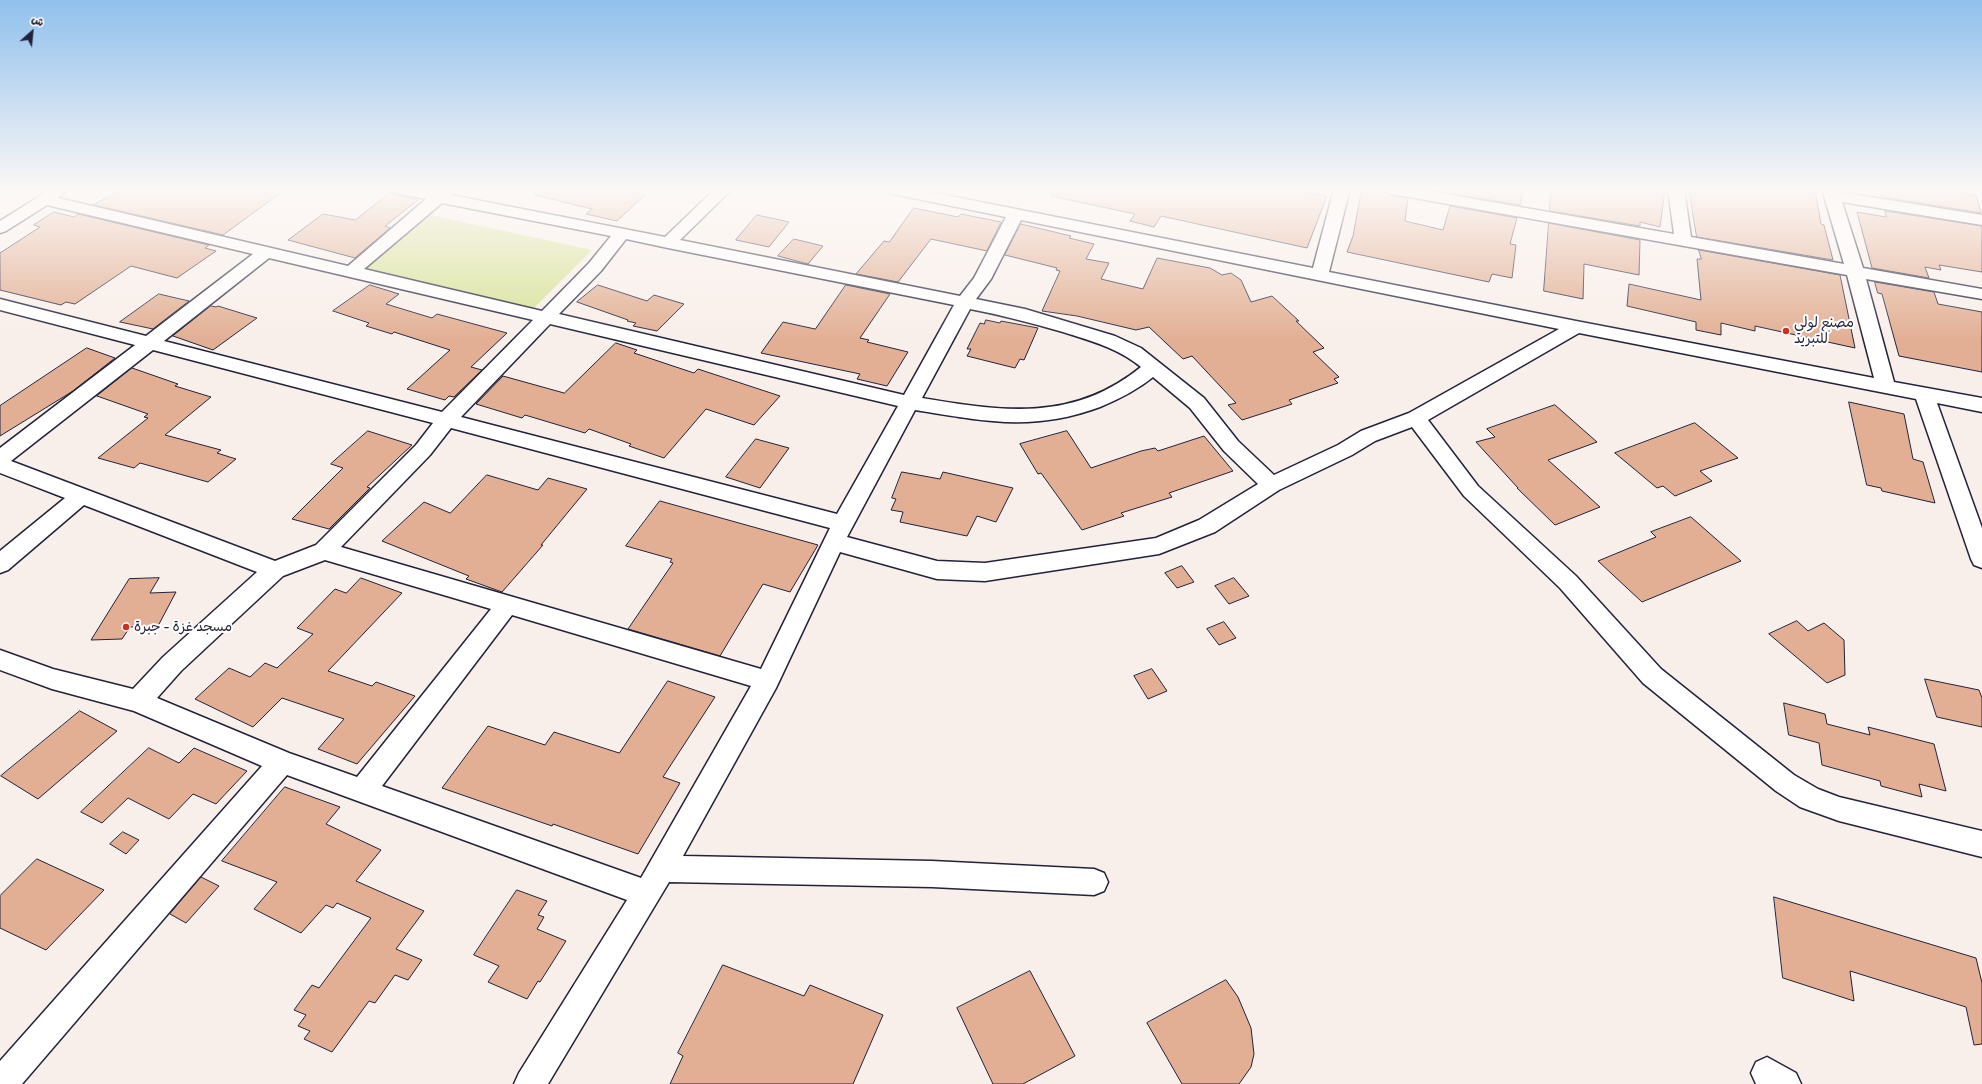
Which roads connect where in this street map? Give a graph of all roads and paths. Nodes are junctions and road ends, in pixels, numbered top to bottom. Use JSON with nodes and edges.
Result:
{"nodes":[{"id":1,"x":213,"y":240,"type":"edge"},
{"id":2,"x":389,"y":240,"type":"edge"},
{"id":3,"x":617,"y":240,"type":"edge"},
{"id":4,"x":652,"y":240,"type":"edge"},
{"id":5,"x":672,"y":240,"type":"edge"},
{"id":6,"x":1002,"y":240,"type":"edge"},
{"id":7,"x":1148,"y":240,"type":"edge"},
{"id":8,"x":1329,"y":240,"type":"edge"},
{"id":9,"x":1684,"y":240,"type":"edge"},
{"id":10,"x":1845,"y":240,"type":"edge"},
{"id":11,"x":668,"y":243,"type":"junction"},
{"id":12,"x":266,"y":252,"type":"junction"},
{"id":13,"x":1855,"y":271,"type":"junction"},
{"id":14,"x":351,"y":272,"type":"junction"},
{"id":15,"x":1320,"y":274,"type":"junction"},
{"id":16,"x":1982,"y":294,"type":"edge"},
{"id":17,"x":964,"y":303,"type":"junction"},
{"id":18,"x":0,"y":304,"type":"edge"},
{"id":19,"x":544,"y":317,"type":"junction"},
{"id":20,"x":1576,"y":327,"type":"junction"},
{"id":21,"x":149,"y":343,"type":"junction"},
{"id":22,"x":1152,"y":368,"type":"junction"},
{"id":23,"x":1886,"y":386,"type":"junction"},
{"id":24,"x":1924,"y":393,"type":"junction"},
{"id":25,"x":908,"y":402,"type":"junction"},
{"id":26,"x":1982,"y":405,"type":"edge"},
{"id":27,"x":1416,"y":418,"type":"junction"},
{"id":28,"x":446,"y":420,"type":"junction"},
{"id":29,"x":0,"y":459,"type":"edge"},
{"id":30,"x":0,"y":465,"type":"edge"},
{"id":31,"x":1272,"y":485,"type":"junction"},
{"id":32,"x":80,"y":497,"type":"junction"},
{"id":33,"x":1976,"y":523,"type":"edge"},
{"id":34,"x":839,"y":532,"type":"junction"},
{"id":35,"x":324,"y":551,"type":"junction"},
{"id":36,"x":1982,"y":559,"type":"edge"},
{"id":37,"x":0,"y":564,"type":"edge"},
{"id":38,"x":275,"y":570,"type":"junction"},
{"id":39,"x":507,"y":605,"type":"junction"},
{"id":40,"x":0,"y":660,"type":"edge"},
{"id":41,"x":767,"y":681,"type":"junction"},
{"id":42,"x":138,"y":701,"type":"junction"},
{"id":43,"x":282,"y":762,"type":"junction"},
{"id":44,"x":362,"y":791,"type":"junction"},
{"id":45,"x":1982,"y":844,"type":"edge"},
{"id":46,"x":661,"y":869,"type":"junction"},
{"id":47,"x":1094,"y":882,"type":"dead end"},
{"id":48,"x":647,"y":894,"type":"junction"},
{"id":49,"x":2,"y":1084,"type":"edge"},
{"id":50,"x":530,"y":1084,"type":"edge"}],
"edges":[{"from":1,"to":12,"type":"street"},
{"from":2,"to":14,"type":"street"},
{"from":3,"to":19,"type":"street"},
{"from":4,"to":11,"type":"street"},
{"from":5,"to":11,"type":"street"},
{"from":6,"to":17,"type":"street"},
{"from":7,"to":15,"type":"street"},
{"from":8,"to":15,"type":"street"},
{"from":9,"to":13,"type":"street"},
{"from":10,"to":13,"type":"street"},
{"from":11,"to":17,"type":"street"},
{"from":12,"to":14,"type":"street"},
{"from":12,"to":21,"type":"street"},
{"from":13,"to":16,"type":"street"},
{"from":13,"to":23,"type":"street"},
{"from":14,"to":19,"type":"street"},
{"from":15,"to":20,"type":"street"},
{"from":17,"to":22,"type":"street"},
{"from":17,"to":25,"type":"street"},
{"from":18,"to":21,"type":"street"},
{"from":19,"to":25,"type":"street"},
{"from":19,"to":28,"type":"street"},
{"from":20,"to":23,"type":"street"},
{"from":20,"to":27,"type":"street"},
{"from":21,"to":28,"type":"street"},
{"from":21,"to":29,"type":"street"},
{"from":22,"to":25,"type":"street"},
{"from":22,"to":31,"type":"street"},
{"from":23,"to":24,"type":"street"},
{"from":24,"to":26,"type":"street"},
{"from":24,"to":33,"type":"street"},
{"from":25,"to":34,"type":"street"},
{"from":27,"to":31,"type":"street"},
{"from":27,"to":45,"type":"street"},
{"from":28,"to":34,"type":"street"},
{"from":28,"to":35,"type":"street"},
{"from":30,"to":32,"type":"street"},
{"from":31,"to":34,"type":"street"},
{"from":32,"to":37,"type":"street"},
{"from":32,"to":38,"type":"street"},
{"from":33,"to":36,"type":"street"},
{"from":34,"to":41,"type":"street"},
{"from":35,"to":38,"type":"street"},
{"from":35,"to":39,"type":"street"},
{"from":38,"to":42,"type":"street"},
{"from":39,"to":41,"type":"street"},
{"from":39,"to":44,"type":"street"},
{"from":40,"to":42,"type":"street"},
{"from":41,"to":46,"type":"street"},
{"from":42,"to":43,"type":"street"},
{"from":43,"to":44,"type":"street"},
{"from":43,"to":49,"type":"street"},
{"from":44,"to":48,"type":"street"},
{"from":46,"to":47,"type":"street"},
{"from":46,"to":48,"type":"street"},
{"from":48,"to":50,"type":"street"}]}
